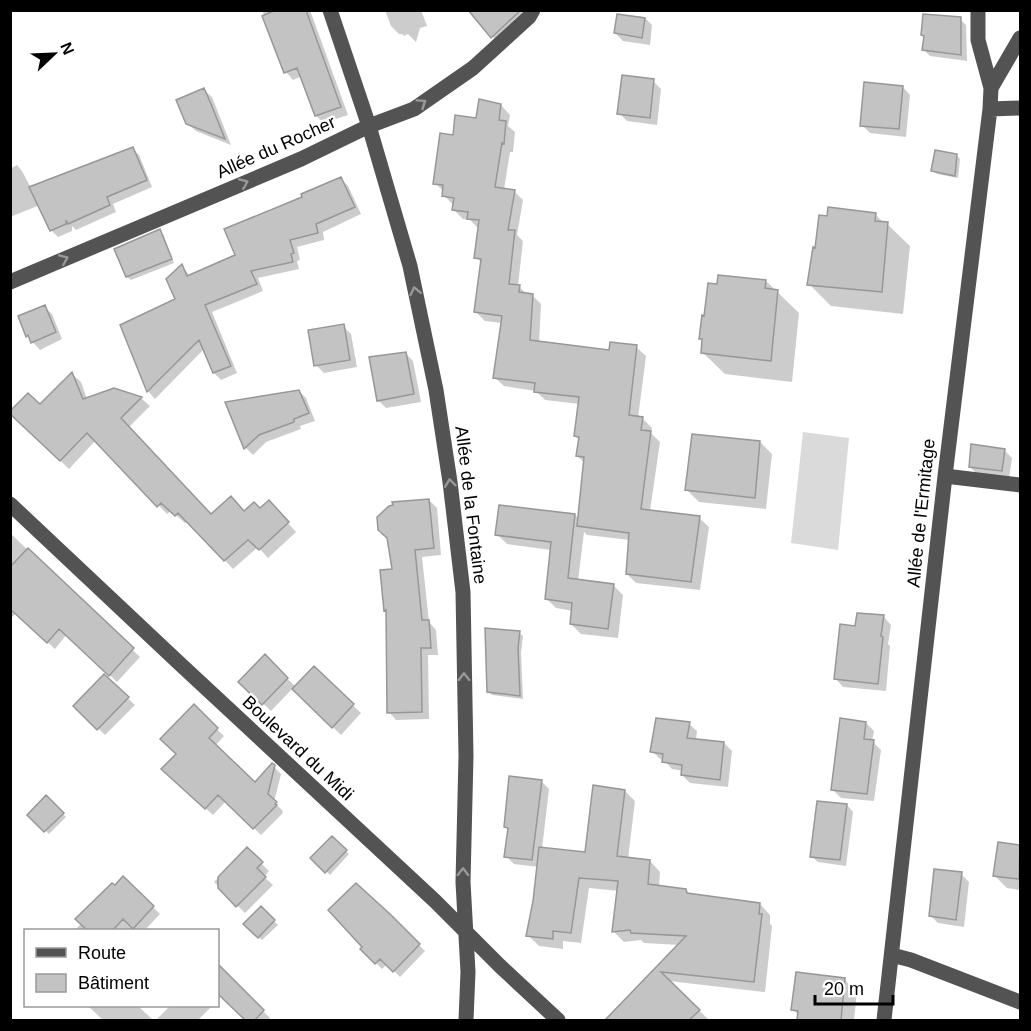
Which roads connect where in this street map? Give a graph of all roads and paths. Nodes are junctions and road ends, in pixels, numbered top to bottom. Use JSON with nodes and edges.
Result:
{"nodes":[{"id":1,"x":330,"y":10,"type":"edge"},
{"id":2,"x":533,"y":10,"type":"edge"},
{"id":3,"x":978,"y":10,"type":"edge"},
{"id":4,"x":1020,"y":38,"type":"edge"},
{"id":5,"x":991,"y":88,"type":"junction"},
{"id":6,"x":1020,"y":108,"type":"edge"},
{"id":7,"x":990,"y":109,"type":"junction"},
{"id":8,"x":369,"y":126,"type":"junction"},
{"id":9,"x":10,"y":282,"type":"edge"},
{"id":10,"x":945,"y":476,"type":"junction"},
{"id":11,"x":1020,"y":485,"type":"edge"},
{"id":12,"x":10,"y":504,"type":"edge"},
{"id":13,"x":466,"y":931,"type":"junction"},
{"id":14,"x":892,"y":955,"type":"junction"},
{"id":15,"x":1020,"y":1002,"type":"edge"},
{"id":16,"x":466,"y":1020,"type":"edge"},
{"id":17,"x":558,"y":1020,"type":"edge"},
{"id":18,"x":884,"y":1020,"type":"edge"}],
"edges":[{"from":1,"to":8,"type":"street","name":"Allée de la Fontaine"},
{"from":8,"to":2,"type":"street","name":"Allée du Rocher","one_way":true},
{"from":3,"to":5,"type":"street","name":"Allée de l'Ermitage"},
{"from":4,"to":5,"type":"street"},
{"from":5,"to":7,"type":"street","name":"Allée de l'Ermitage"},
{"from":6,"to":7,"type":"street"},
{"from":7,"to":10,"type":"street","name":"Allée de l'Ermitage"},
{"from":9,"to":8,"type":"street","name":"Allée du Rocher","one_way":true},
{"from":13,"to":8,"type":"street","name":"Allée de la Fontaine","one_way":true},
{"from":10,"to":11,"type":"street"},
{"from":10,"to":14,"type":"street","name":"Allée de l'Ermitage"},
{"from":12,"to":13,"type":"street","name":"Boulevard du Midi"},
{"from":13,"to":16,"type":"street","name":"Allée de la Fontaine"},
{"from":13,"to":17,"type":"street","name":"Boulevard du Midi"},
{"from":14,"to":15,"type":"street"},
{"from":14,"to":18,"type":"street","name":"Allée de l'Ermitage"}]}
